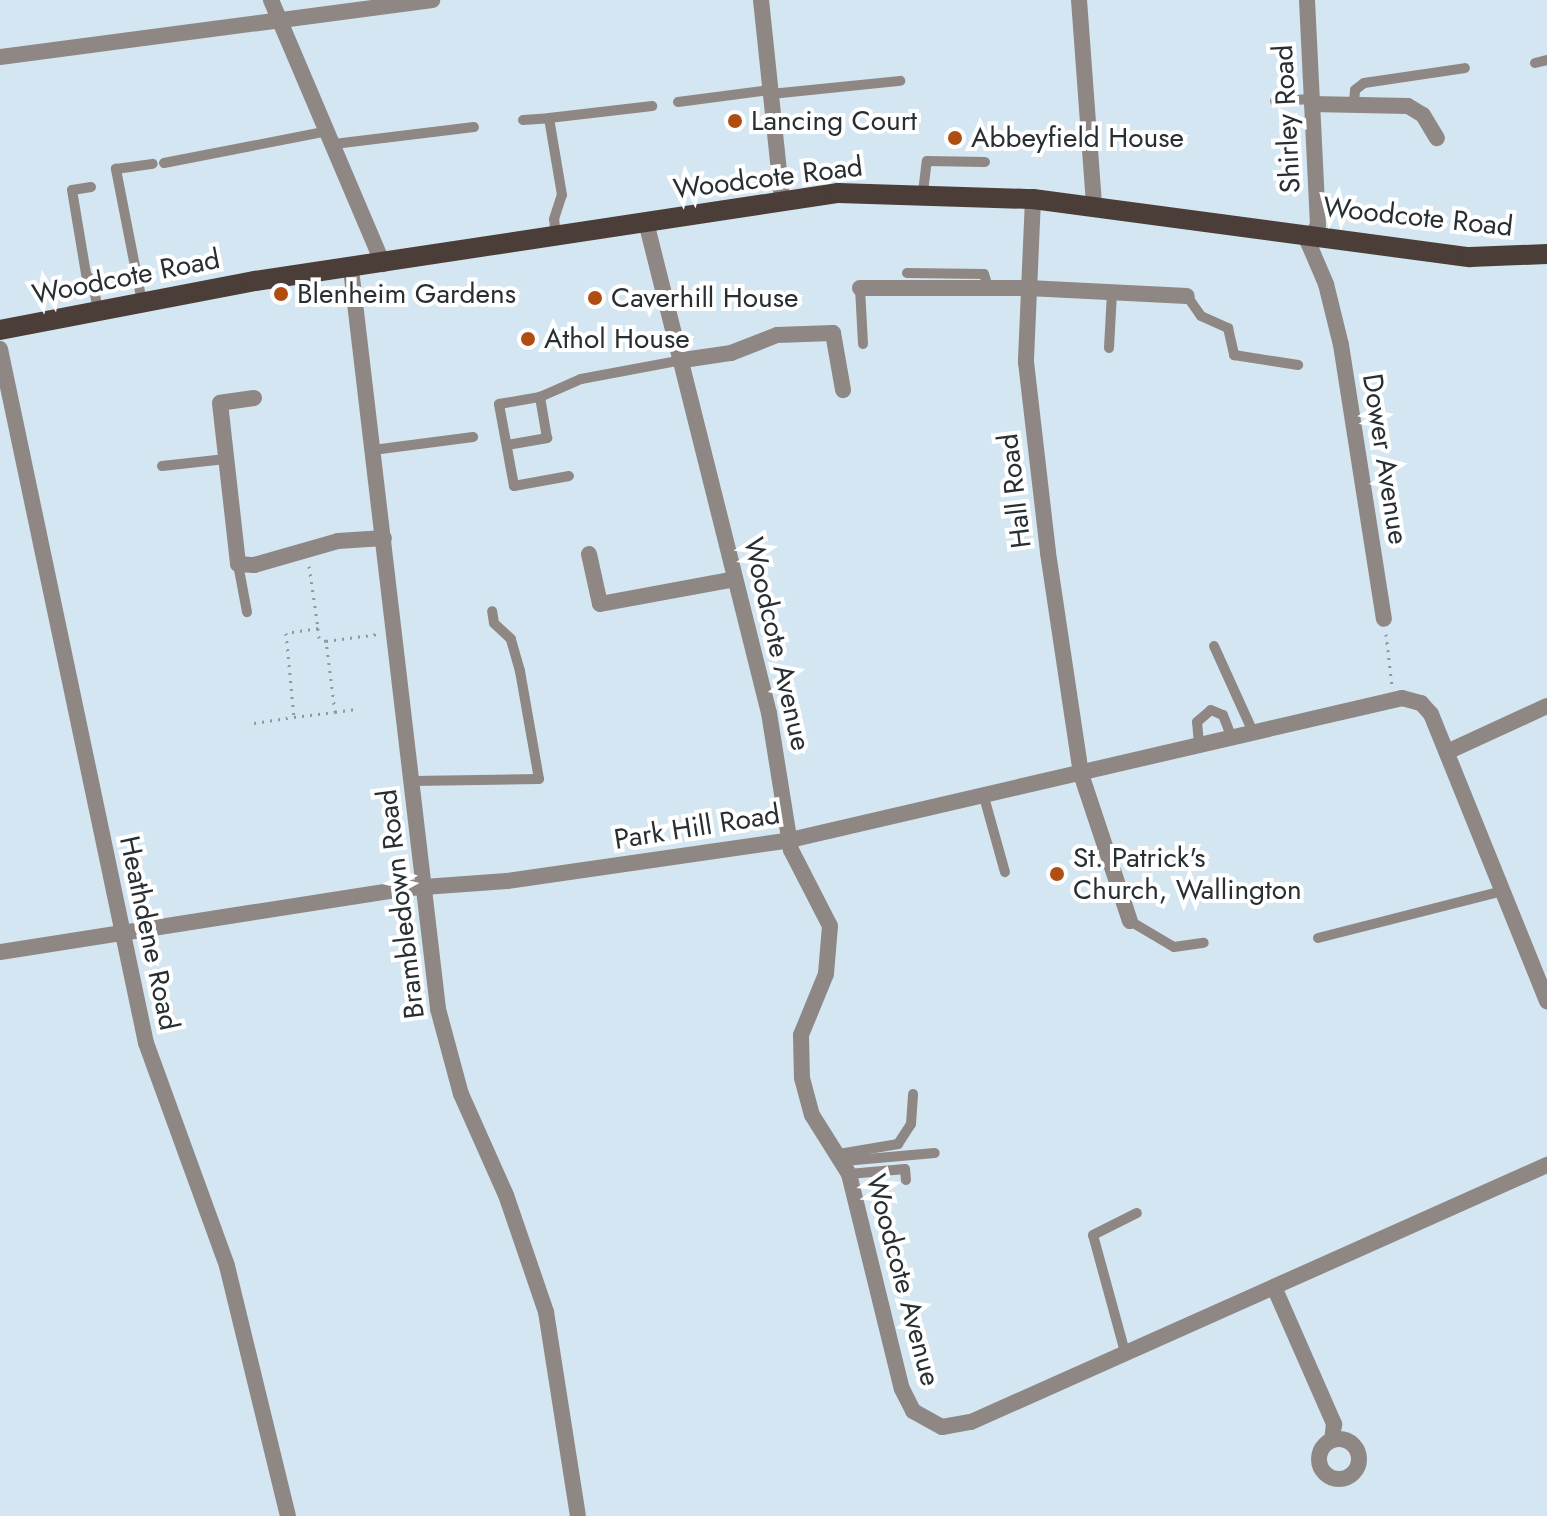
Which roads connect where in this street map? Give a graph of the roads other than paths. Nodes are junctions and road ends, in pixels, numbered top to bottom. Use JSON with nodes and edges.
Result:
{"nodes":[{"id":1,"x":271,"y":0,"type":"edge"},
{"id":2,"x":432,"y":0,"type":"edge"},
{"id":3,"x":761,"y":0,"type":"edge"},
{"id":4,"x":1079,"y":0,"type":"edge"},
{"id":5,"x":1307,"y":0,"type":"edge"},
{"id":6,"x":279,"y":17,"type":"junction"},
{"id":7,"x":0,"y":57,"type":"edge"},
{"id":8,"x":1547,"y":60,"type":"edge"},
{"id":9,"x":1535,"y":63,"type":"dead end"},
{"id":10,"x":1465,"y":68,"type":"dead end"},
{"id":11,"x":900,"y":81,"type":"dead end"},
{"id":12,"x":771,"y":92,"type":"junction"},
{"id":13,"x":1275,"y":101,"type":"dead end"},
{"id":14,"x":678,"y":102,"type":"dead end"},
{"id":15,"x":1312,"y":102,"type":"junction"},
{"id":16,"x":1354,"y":102,"type":"junction"},
{"id":17,"x":652,"y":106,"type":"dead end"},
{"id":18,"x":549,"y":118,"type":"junction"},
{"id":19,"x":523,"y":120,"type":"dead end"},
{"id":20,"x":474,"y":127,"type":"dead end"},
{"id":21,"x":332,"y":138,"type":"junction"},
{"id":22,"x":1437,"y":138,"type":"dead end"},
{"id":23,"x":985,"y":162,"type":"dead end"},
{"id":24,"x":91,"y":187,"type":"dead end"},
{"id":25,"x":923,"y":192,"type":"junction"},
{"id":26,"x":782,"y":199,"type":"junction"},
{"id":27,"x":1033,"y":199,"type":"junction"},
{"id":28,"x":1094,"y":206,"type":"junction"},
{"id":29,"x":646,"y":222,"type":"junction"},
{"id":30,"x":1317,"y":234,"type":"junction"},
{"id":31,"x":556,"y":237,"type":"junction"},
{"id":32,"x":1547,"y":254,"type":"edge"},
{"id":33,"x":383,"y":264,"type":"junction"},
{"id":34,"x":351,"y":269,"type":"junction"},
{"id":35,"x":907,"y":273,"type":"dead end"},
{"id":36,"x":860,"y":288,"type":"joint"},
{"id":37,"x":1028,"y":288,"type":"junction"},
{"id":38,"x":989,"y":290,"type":"junction"},
{"id":39,"x":1112,"y":293,"type":"junction"},
{"id":40,"x":1187,"y":296,"type":"joint"},
{"id":41,"x":142,"y":302,"type":"junction"},
{"id":42,"x":98,"y":311,"type":"junction"},
{"id":43,"x":0,"y":330,"type":"edge"},
{"id":44,"x":863,"y":344,"type":"dead end"},
{"id":45,"x":1109,"y":348,"type":"dead end"},
{"id":46,"x":0,"y":349,"type":"edge"},
{"id":47,"x":683,"y":360,"type":"junction"},
{"id":48,"x":1298,"y":365,"type":"dead end"},
{"id":49,"x":843,"y":390,"type":"dead end"},
{"id":50,"x":540,"y":397,"type":"junction"},
{"id":51,"x":254,"y":398,"type":"dead end"},
{"id":52,"x":473,"y":437,"type":"dead end"},
{"id":53,"x":507,"y":445,"type":"junction"},
{"id":54,"x":373,"y":450,"type":"junction"},
{"id":55,"x":226,"y":459,"type":"junction"},
{"id":56,"x":162,"y":466,"type":"dead end"},
{"id":57,"x":569,"y":476,"type":"dead end"},
{"id":58,"x":384,"y":538,"type":"junction"},
{"id":59,"x":589,"y":554,"type":"dead end"},
{"id":60,"x":238,"y":564,"type":"junction"},
{"id":61,"x":735,"y":579,"type":"junction"},
{"id":62,"x":492,"y":611,"type":"dead end"},
{"id":63,"x":247,"y":612,"type":"dead end"},
{"id":64,"x":1384,"y":619,"type":"road end"},
{"id":65,"x":1214,"y":646,"type":"dead end"},
{"id":66,"x":1547,"y":706,"type":"edge"},
{"id":67,"x":1253,"y":732,"type":"junction"},
{"id":68,"x":1231,"y":736,"type":"junction"},
{"id":69,"x":1199,"y":744,"type":"junction"},
{"id":70,"x":1447,"y":752,"type":"junction"},
{"id":71,"x":1081,"y":774,"type":"junction"},
{"id":72,"x":413,"y":781,"type":"junction"},
{"id":73,"x":984,"y":797,"type":"junction"},
{"id":74,"x":790,"y":840,"type":"junction"},
{"id":75,"x":1005,"y":872,"type":"dead end"},
{"id":76,"x":425,"y":889,"type":"junction"},
{"id":77,"x":1502,"y":891,"type":"junction"},
{"id":78,"x":1130,"y":921,"type":"joint"},
{"id":79,"x":123,"y":933,"type":"junction"},
{"id":80,"x":1318,"y":938,"type":"dead end"},
{"id":81,"x":1204,"y":943,"type":"dead end"},
{"id":82,"x":0,"y":952,"type":"edge"},
{"id":83,"x":1547,"y":1001,"type":"edge"},
{"id":84,"x":913,"y":1094,"type":"dead end"},
{"id":85,"x":935,"y":1153,"type":"dead end"},
{"id":86,"x":844,"y":1163,"type":"junction"},
{"id":87,"x":1547,"y":1165,"type":"edge"},
{"id":88,"x":906,"y":1180,"type":"dead end"},
{"id":89,"x":1137,"y":1213,"type":"dead end"},
{"id":90,"x":1274,"y":1287,"type":"junction"},
{"id":91,"x":1125,"y":1352,"type":"junction"},
{"id":92,"x":1333,"y":1432,"type":"dead end"},
{"id":93,"x":288,"y":1516,"type":"edge"},
{"id":94,"x":578,"y":1516,"type":"edge"}],
"edges":[{"from":1,"to":6,"type":"street"},
{"from":2,"to":6,"type":"street"},
{"from":3,"to":12,"type":"street"},
{"from":4,"to":28,"type":"street"},
{"from":5,"to":15,"type":"street","name":"Shirley Road"},
{"from":6,"to":7,"type":"street"},
{"from":6,"to":21,"type":"street"},
{"from":8,"to":9,"type":"lane"},
{"from":10,"to":16,"type":"lane"},
{"from":11,"to":12,"type":"lane"},
{"from":12,"to":14,"type":"lane"},
{"from":12,"to":26,"type":"street"},
{"from":13,"to":15,"type":"lane"},
{"from":15,"to":16,"type":"street"},
{"from":15,"to":30,"type":"street","name":"Shirley Road"},
{"from":16,"to":22,"type":"street"},
{"from":17,"to":18,"type":"lane"},
{"from":18,"to":19,"type":"lane"},
{"from":18,"to":31,"type":"lane"},
{"from":20,"to":21,"type":"lane"},
{"from":21,"to":33,"type":"street"},
{"from":21,"to":41,"type":"lane"},
{"from":23,"to":25,"type":"lane"},
{"from":24,"to":42,"type":"lane"},
{"from":25,"to":26,"type":"main road","name":"Woodcote Road"},
{"from":25,"to":27,"type":"main road","name":"Woodcote Road"},
{"from":26,"to":29,"type":"main road","name":"Woodcote Road"},
{"from":27,"to":28,"type":"main road","name":"Woodcote Road"},
{"from":27,"to":37,"type":"street","name":"Hall Road"},
{"from":28,"to":30,"type":"main road","name":"Woodcote Road"},
{"from":29,"to":31,"type":"main road","name":"Woodcote Road"},
{"from":29,"to":47,"type":"street","name":"Woodcote Avenue"},
{"from":30,"to":32,"type":"main road","name":"Woodcote Road"},
{"from":30,"to":64,"type":"street","name":"Dower Avenue"},
{"from":31,"to":33,"type":"main road","name":"Woodcote Road"},
{"from":33,"to":34,"type":"main road","name":"Woodcote Road"},
{"from":34,"to":41,"type":"main road","name":"Woodcote Road"},
{"from":34,"to":54,"type":"street","name":"Brambledown Road"},
{"from":35,"to":38,"type":"lane"},
{"from":36,"to":38,"type":"street"},
{"from":36,"to":44,"type":"lane"},
{"from":37,"to":38,"type":"street"},
{"from":37,"to":39,"type":"street"},
{"from":37,"to":71,"type":"street","name":"Hall Road"},
{"from":39,"to":40,"type":"street"},
{"from":39,"to":45,"type":"lane"},
{"from":40,"to":48,"type":"lane"},
{"from":41,"to":42,"type":"main road","name":"Woodcote Road"},
{"from":42,"to":43,"type":"main road","name":"Woodcote Road"},
{"from":46,"to":79,"type":"street","name":"Heathdene Road"},
{"from":47,"to":49,"type":"street"},
{"from":47,"to":50,"type":"lane"},
{"from":47,"to":61,"type":"street","name":"Woodcote Avenue"},
{"from":50,"to":53,"type":"lane"},
{"from":50,"to":53,"type":"lane"},
{"from":51,"to":55,"type":"street"},
{"from":52,"to":54,"type":"lane"},
{"from":53,"to":57,"type":"lane"},
{"from":54,"to":58,"type":"street","name":"Brambledown Road"},
{"from":55,"to":56,"type":"lane"},
{"from":55,"to":60,"type":"street"},
{"from":58,"to":60,"type":"street"},
{"from":58,"to":72,"type":"street","name":"Brambledown Road"},
{"from":59,"to":61,"type":"street"},
{"from":60,"to":63,"type":"lane"},
{"from":61,"to":74,"type":"street","name":"Woodcote Avenue"},
{"from":62,"to":72,"type":"lane"},
{"from":65,"to":67,"type":"lane"},
{"from":66,"to":70,"type":"street"},
{"from":67,"to":68,"type":"street","name":"Park Hill Road"},
{"from":67,"to":70,"type":"street","name":"Park Hill Road"},
{"from":68,"to":69,"type":"street","name":"Park Hill Road"},
{"from":68,"to":69,"type":"lane"},
{"from":69,"to":71,"type":"street","name":"Park Hill Road"},
{"from":70,"to":77,"type":"street"},
{"from":71,"to":73,"type":"street","name":"Park Hill Road"},
{"from":71,"to":78,"type":"street","name":"Hall Road"},
{"from":72,"to":76,"type":"street","name":"Brambledown Road"},
{"from":73,"to":74,"type":"street","name":"Park Hill Road"},
{"from":73,"to":75,"type":"lane"},
{"from":74,"to":76,"type":"street","name":"Park Hill Road"},
{"from":74,"to":86,"type":"street","name":"Woodcote Avenue"},
{"from":76,"to":79,"type":"street","name":"Park Hill Road"},
{"from":76,"to":94,"type":"street","name":"Brambledown Road"},
{"from":77,"to":80,"type":"lane"},
{"from":77,"to":83,"type":"street"},
{"from":78,"to":81,"type":"lane"},
{"from":79,"to":82,"type":"street","name":"Park Hill Road"},
{"from":79,"to":93,"type":"street","name":"Heathdene Road"},
{"from":84,"to":86,"type":"lane"},
{"from":85,"to":86,"type":"lane"},
{"from":86,"to":88,"type":"lane"},
{"from":86,"to":91,"type":"street","name":"Woodcote Avenue"},
{"from":87,"to":90,"type":"street","name":"Woodcote Avenue"},
{"from":89,"to":91,"type":"lane"},
{"from":90,"to":91,"type":"street","name":"Woodcote Avenue"},
{"from":90,"to":92,"type":"street"}]}
